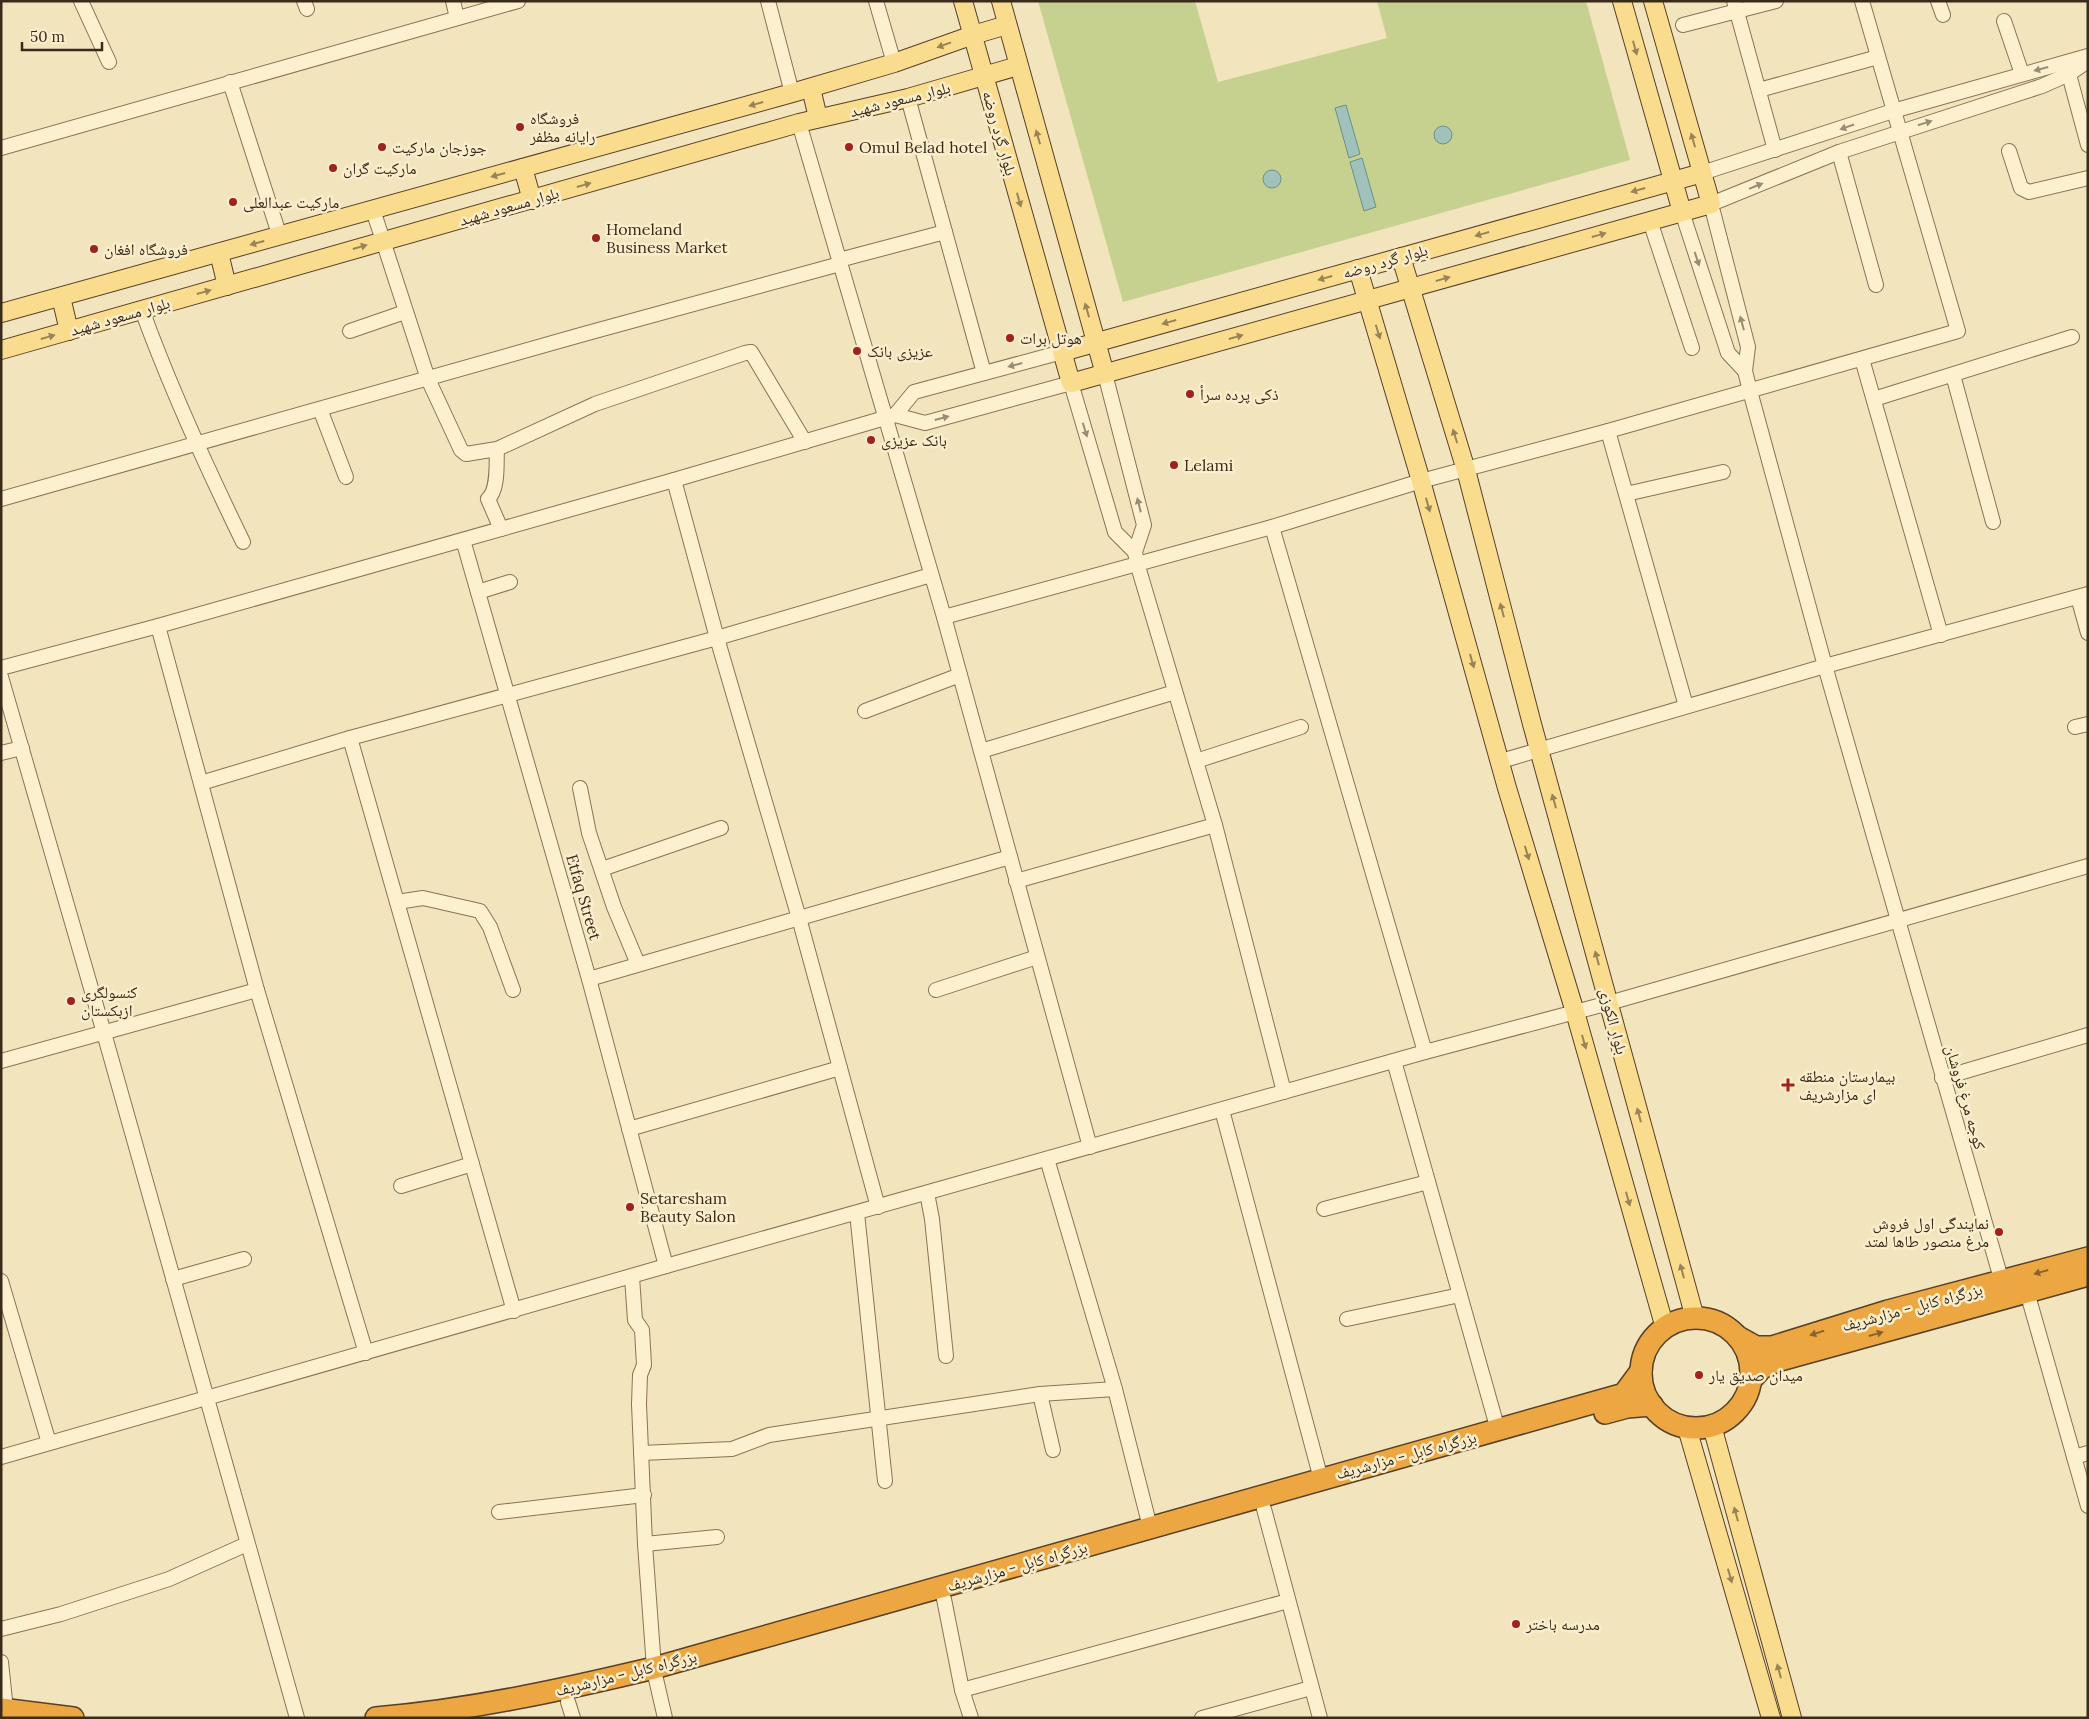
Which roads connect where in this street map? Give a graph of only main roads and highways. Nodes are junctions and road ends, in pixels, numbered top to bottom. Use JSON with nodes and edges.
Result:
{"nodes":[{"id":1,"x":963,"y":1,"type":"edge"},
{"id":2,"x":1001,"y":1,"type":"edge"},
{"id":3,"x":1622,"y":1,"type":"edge"},
{"id":4,"x":1654,"y":1,"type":"edge"},
{"id":5,"x":1007,"y":25,"type":"junction"},
{"id":6,"x":973,"y":35,"type":"junction"},
{"id":7,"x":1018,"y":66,"type":"junction"},
{"id":8,"x":984,"y":77,"type":"junction"},
{"id":9,"x":811,"y":88,"type":"junction"},
{"id":10,"x":818,"y":118,"type":"junction"},
{"id":11,"x":523,"y":168,"type":"junction"},
{"id":12,"x":1702,"y":173,"type":"junction"},
{"id":13,"x":1673,"y":181,"type":"junction"},
{"id":14,"x":532,"y":200,"type":"junction"},
{"id":15,"x":1682,"y":212,"type":"junction"},
{"id":16,"x":219,"y":253,"type":"junction"},
{"id":17,"x":1401,"y":257,"type":"junction"},
{"id":18,"x":1358,"y":269,"type":"junction"},
{"id":19,"x":228,"y":286,"type":"junction"},
{"id":20,"x":1411,"y":288,"type":"junction"},
{"id":21,"x":61,"y":297,"type":"junction"},
{"id":22,"x":1368,"y":300,"type":"junction"},
{"id":23,"x":1,"y":313,"type":"edge"},
{"id":24,"x":69,"y":331,"type":"junction"},
{"id":25,"x":1096,"y":342,"type":"junction"},
{"id":26,"x":1,"y":350,"type":"edge"},
{"id":27,"x":1062,"y":352,"type":"junction"},
{"id":28,"x":1105,"y":374,"type":"junction"},
{"id":29,"x":2088,"y":1258,"type":"edge"},
{"id":30,"x":2088,"y":1275,"type":"edge"},
{"id":31,"x":1695,"y":1318,"type":"junction"},
{"id":32,"x":1665,"y":1328,"type":"junction"},
{"id":33,"x":1738,"y":1337,"type":"junction"},
{"id":34,"x":1641,"y":1372,"type":"junction"},
{"id":35,"x":1751,"y":1380,"type":"junction"},
{"id":36,"x":1652,"y":1405,"type":"junction"},
{"id":37,"x":1712,"y":1426,"type":"junction"},
{"id":38,"x":1687,"y":1428,"type":"junction"},
{"id":39,"x":655,"y":1674,"type":"junction"},
{"id":40,"x":4,"y":1710,"type":"edge"},
{"id":41,"x":570,"y":1710,"type":"edge"},
{"id":42,"x":73,"y":1718,"type":"edge"},
{"id":43,"x":376,"y":1718,"type":"edge"},
{"id":44,"x":486,"y":1718,"type":"edge"},
{"id":45,"x":1771,"y":1718,"type":"edge"},
{"id":46,"x":1792,"y":1718,"type":"edge"}],
"edges":[{"from":1,"to":6,"type":"main road","name":"بلوار گرد روضه"},
{"from":2,"to":5,"type":"main road"},
{"from":3,"to":13,"type":"main road","one_way":true},
{"from":12,"to":4,"type":"main road","one_way":true},
{"from":5,"to":6,"type":"main road","name":"بلوار مسعود شهید"},
{"from":5,"to":7,"type":"main road"},
{"from":6,"to":8,"type":"main road","name":"بلوار گرد روضه"},
{"from":6,"to":9,"type":"main road","name":"بلوار مسعود شهید","one_way":true},
{"from":7,"to":8,"type":"main road","name":"بلوار مسعود شهید"},
{"from":25,"to":7,"type":"main road","one_way":true},
{"from":8,"to":10,"type":"main road","name":"بلوار مسعود شهید"},
{"from":8,"to":27,"type":"main road","name":"بلوار گرد روضه","one_way":true},
{"from":9,"to":10,"type":"main road"},
{"from":9,"to":11,"type":"main road","name":"بلوار مسعود شهید","one_way":true},
{"from":14,"to":10,"type":"main road","name":"بلوار مسعود شهید","one_way":true},
{"from":11,"to":14,"type":"main road"},
{"from":11,"to":16,"type":"main road","name":"بلوار مسعود شهید","one_way":true},
{"from":12,"to":13,"type":"main road","name":"بلوار گرد روضه"},
{"from":12,"to":15,"type":"main road","name":"بلوار گرد روضه"},
{"from":13,"to":15,"type":"main road"},
{"from":13,"to":17,"type":"main road","name":"بلوار گرد روضه","one_way":true},
{"from":19,"to":14,"type":"main road","name":"بلوار مسعود شهید","one_way":true},
{"from":20,"to":15,"type":"main road","name":"بلوار گرد روضه","one_way":true},
{"from":16,"to":19,"type":"main road"},
{"from":16,"to":21,"type":"main road","name":"بلوار مسعود شهید"},
{"from":17,"to":18,"type":"main road","name":"بلوار گرد روضه"},
{"from":17,"to":20,"type":"main road","name":"بلوار الکوزی"},
{"from":18,"to":22,"type":"main road"},
{"from":18,"to":25,"type":"main road","name":"بلوار گرد روضه","one_way":true},
{"from":24,"to":19,"type":"main road","name":"بلوار مسعود شهید","one_way":true},
{"from":20,"to":22,"type":"main road","name":"بلوار گرد روضه"},
{"from":31,"to":20,"type":"main road","name":"بلوار الکوزی","one_way":true},
{"from":21,"to":23,"type":"main road","name":"بلوار مسعود شهید"},
{"from":21,"to":24,"type":"main road"},
{"from":28,"to":22,"type":"main road","name":"بلوار گرد روضه","one_way":true},
{"from":22,"to":32,"type":"main road","one_way":true},
{"from":26,"to":24,"type":"main road","name":"بلوار مسعود شهید","one_way":true},
{"from":25,"to":27,"type":"main road","name":"بلوار گرد روضه"},
{"from":25,"to":28,"type":"main road"},
{"from":27,"to":28,"type":"main road","name":"بلوار گرد روضه"},
{"from":29,"to":33,"type":"highway","name":"بزرگراه کابل - مزارشریف","one_way":true},
{"from":35,"to":30,"type":"highway","name":"بزرگراه کابل - مزارشریف","one_way":true},
{"from":31,"to":32,"type":"highway"},
{"from":31,"to":33,"type":"highway"},
{"from":32,"to":34,"type":"highway"},
{"from":33,"to":35,"type":"highway"},
{"from":34,"to":36,"type":"highway"},
{"from":34,"to":39,"type":"highway","name":"بزرگراه کابل - مزارشریف"},
{"from":35,"to":37,"type":"highway"},
{"from":36,"to":38,"type":"highway"},
{"from":36,"to":39,"type":"highway","name":"بزرگراه کابل - مزارشریف"},
{"from":37,"to":38,"type":"highway"},
{"from":46,"to":37,"type":"main road","one_way":true},
{"from":38,"to":45,"type":"main road","one_way":true},
{"from":39,"to":41,"type":"highway","name":"بزرگراه کابل - مزارشریف"},
{"from":39,"to":43,"type":"highway","name":"بزرگراه کابل - مزارشریف"},
{"from":40,"to":42,"type":"highway"},
{"from":41,"to":44,"type":"highway","name":"بزرگراه کابل - مزارشریف"}]}
